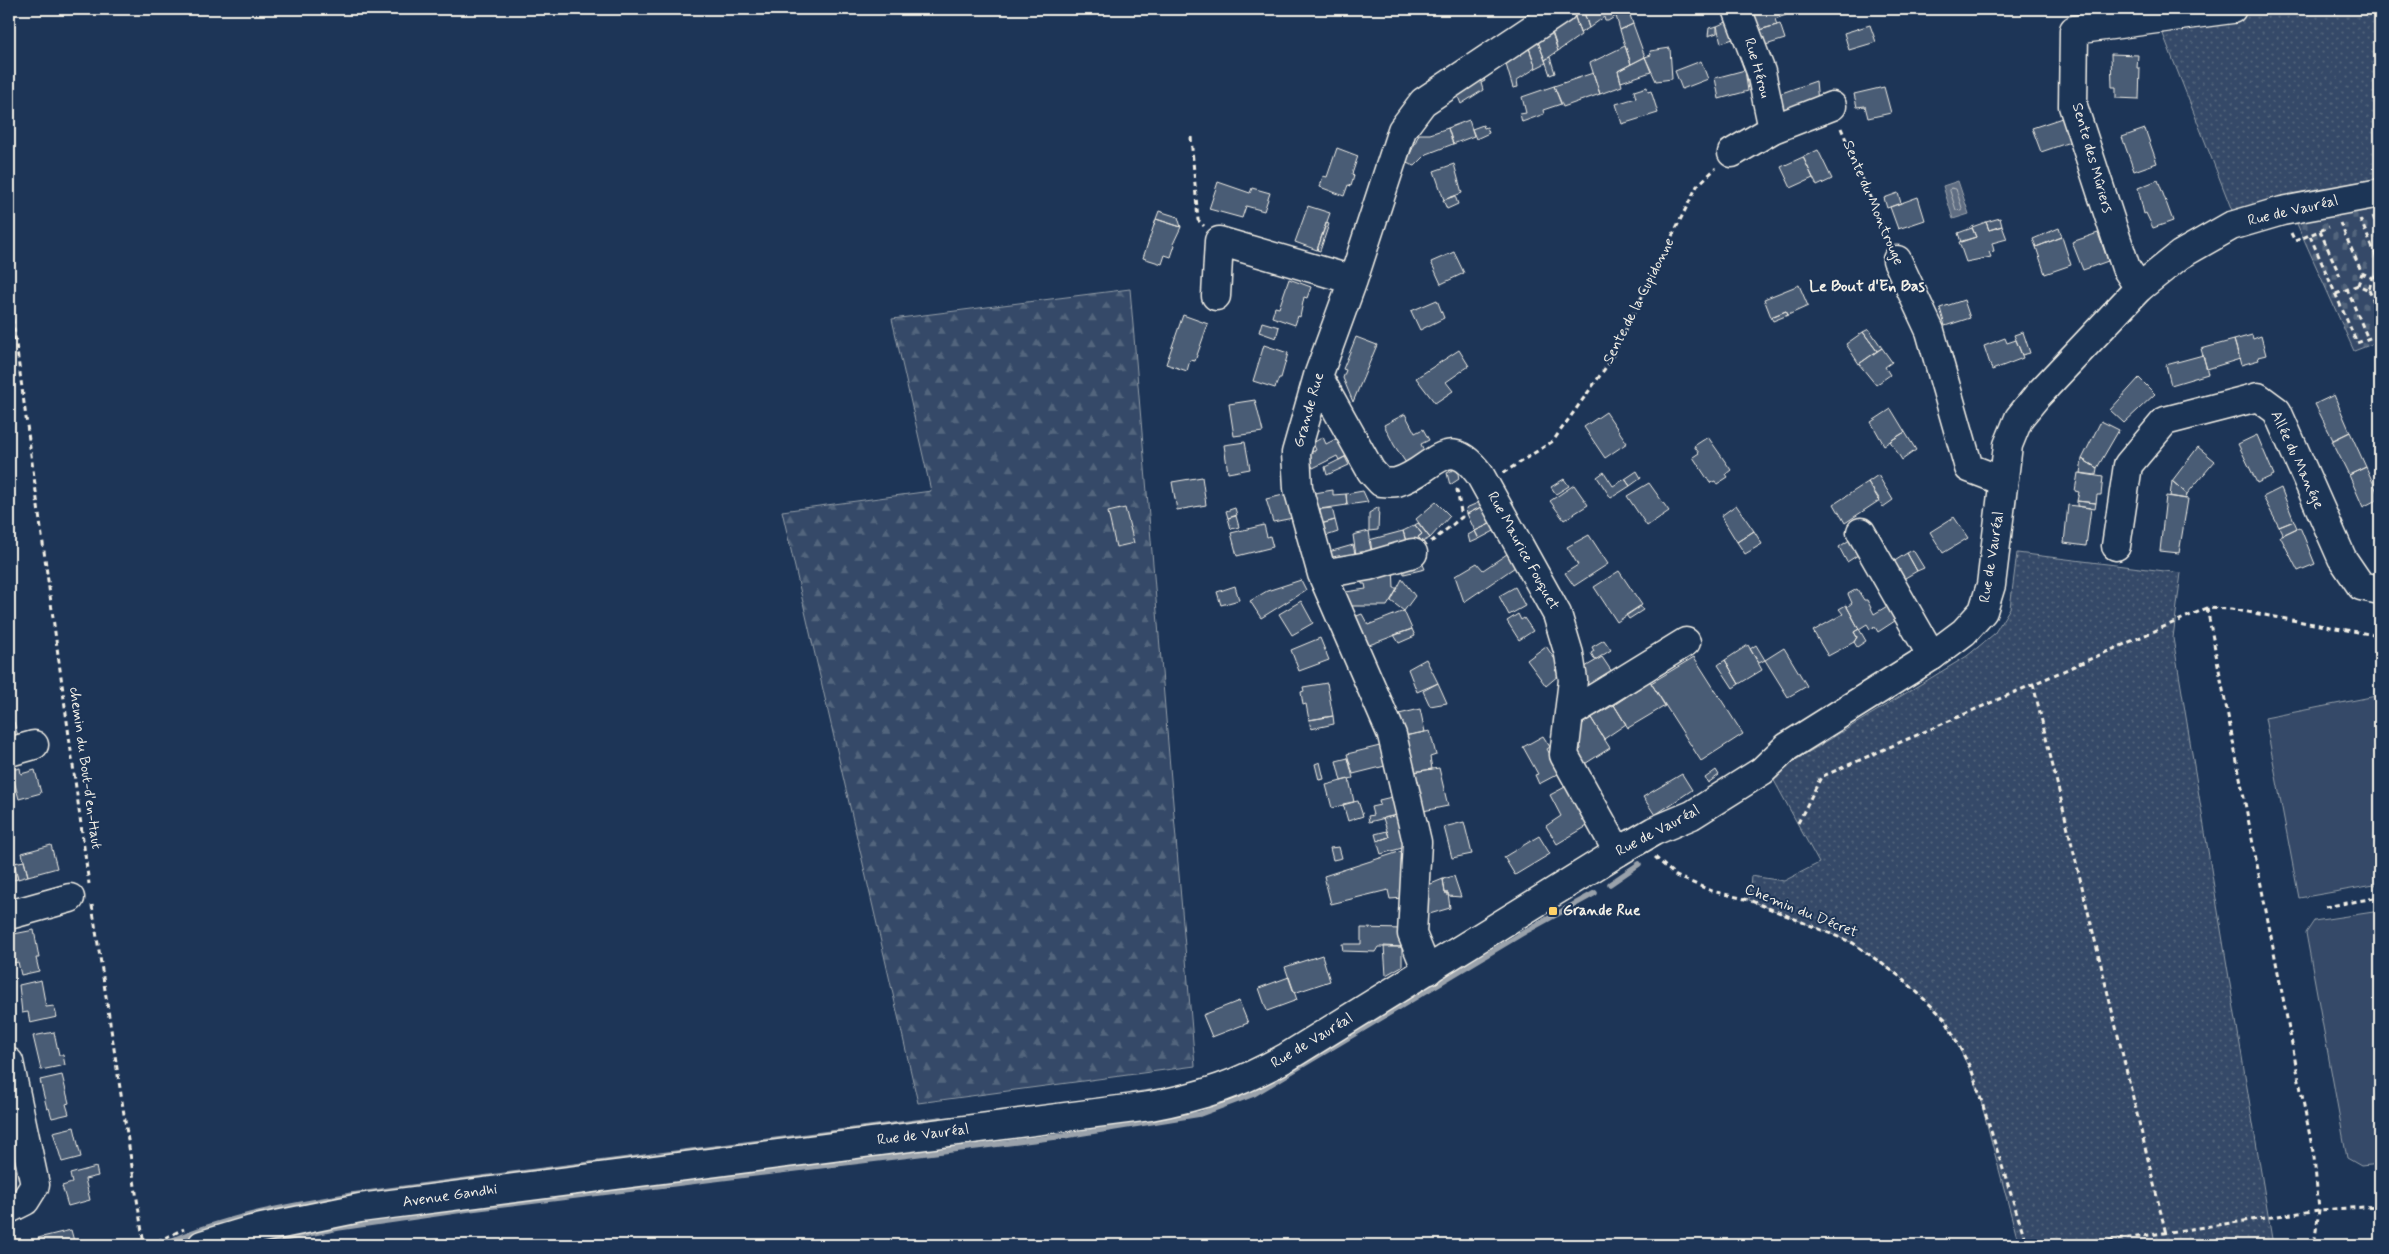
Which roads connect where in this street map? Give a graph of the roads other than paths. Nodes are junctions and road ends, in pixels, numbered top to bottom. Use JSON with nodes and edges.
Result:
{"nodes":[{"id":1,"x":1562,"y":9,"type":"edge"},
{"id":2,"x":1737,"y":9,"type":"edge"},
{"id":3,"x":2232,"y":9,"type":"edge"},
{"id":4,"x":2072,"y":19,"type":"edge"},
{"id":5,"x":1832,"y":106,"type":"road end"},
{"id":6,"x":1773,"y":129,"type":"junction"},
{"id":7,"x":1732,"y":153,"type":"road end"},
{"id":8,"x":2380,"y":193,"type":"edge"},
{"id":9,"x":1897,"y":260,"type":"road end"},
{"id":10,"x":1353,"y":280,"type":"junction"},
{"id":11,"x":2139,"y":288,"type":"junction"},
{"id":12,"x":1216,"y":296,"type":"dead end"},
{"id":13,"x":1318,"y":376,"type":"junction"},
{"id":14,"x":2003,"y":480,"type":"junction"},
{"id":15,"x":1861,"y":532,"type":"dead end"},
{"id":16,"x":2116,"y":546,"type":"dead end"},
{"id":17,"x":1413,"y":553,"type":"road end"},
{"id":18,"x":1322,"y":574,"type":"junction"},
{"id":19,"x":2380,"y":590,"type":"edge"},
{"id":20,"x":1686,"y":642,"type":"dead end"},
{"id":21,"x":1932,"y":656,"type":"junction"},
{"id":22,"x":1569,"y":714,"type":"junction"},
{"id":23,"x":34,"y":745,"type":"dead end"},
{"id":24,"x":9,"y":752,"type":"edge"},
{"id":25,"x":1628,"y":846,"type":"junction"},
{"id":26,"x":83,"y":894,"type":"road end"},
{"id":27,"x":9,"y":914,"type":"edge"},
{"id":28,"x":1429,"y":970,"type":"junction"},
{"id":29,"x":9,"y":1062,"type":"edge"},
{"id":30,"x":701,"y":1163,"type":"joint"},
{"id":31,"x":9,"y":1209,"type":"edge"},
{"id":32,"x":202,"y":1245,"type":"edge"}],
"edges":[{"from":1,"to":10,"type":"street","name":"Grande Rue"},
{"from":2,"to":6,"type":"street","name":"Rue Hérou"},
{"from":3,"to":4,"type":"street","name":"Sente des Mûriers"},
{"from":4,"to":11,"type":"street","name":"Sente des Mûriers"},
{"from":5,"to":6,"type":"street"},
{"from":6,"to":7,"type":"street"},
{"from":8,"to":11,"type":"street","name":"Rue de Vauréal"},
{"from":9,"to":14,"type":"street","name":"Sente du Montrouge"},
{"from":10,"to":12,"type":"street"},
{"from":10,"to":13,"type":"street","name":"Grande Rue"},
{"from":11,"to":14,"type":"street","name":"Rue de Vauréal"},
{"from":13,"to":18,"type":"street","name":"Grande Rue"},
{"from":13,"to":22,"type":"street","name":"Rue Maurice Fouquet"},
{"from":14,"to":21,"type":"street","name":"Rue de Vauréal"},
{"from":15,"to":21,"type":"street"},
{"from":16,"to":19,"type":"street","name":"Allée du Manége"},
{"from":17,"to":18,"type":"street"},
{"from":18,"to":28,"type":"street","name":"Grande Rue"},
{"from":20,"to":22,"type":"street"},
{"from":21,"to":25,"type":"street","name":"Rue de Vauréal"},
{"from":22,"to":25,"type":"street","name":"Rue Maurice Fouquet"},
{"from":23,"to":24,"type":"street"},
{"from":25,"to":28,"type":"street","name":"Rue de Vauréal"},
{"from":26,"to":27,"type":"street"},
{"from":28,"to":30,"type":"street","name":"Rue de Vauréal"},
{"from":29,"to":31,"type":"street"},
{"from":30,"to":32,"type":"street","name":"Avenue Gandhi"}]}
